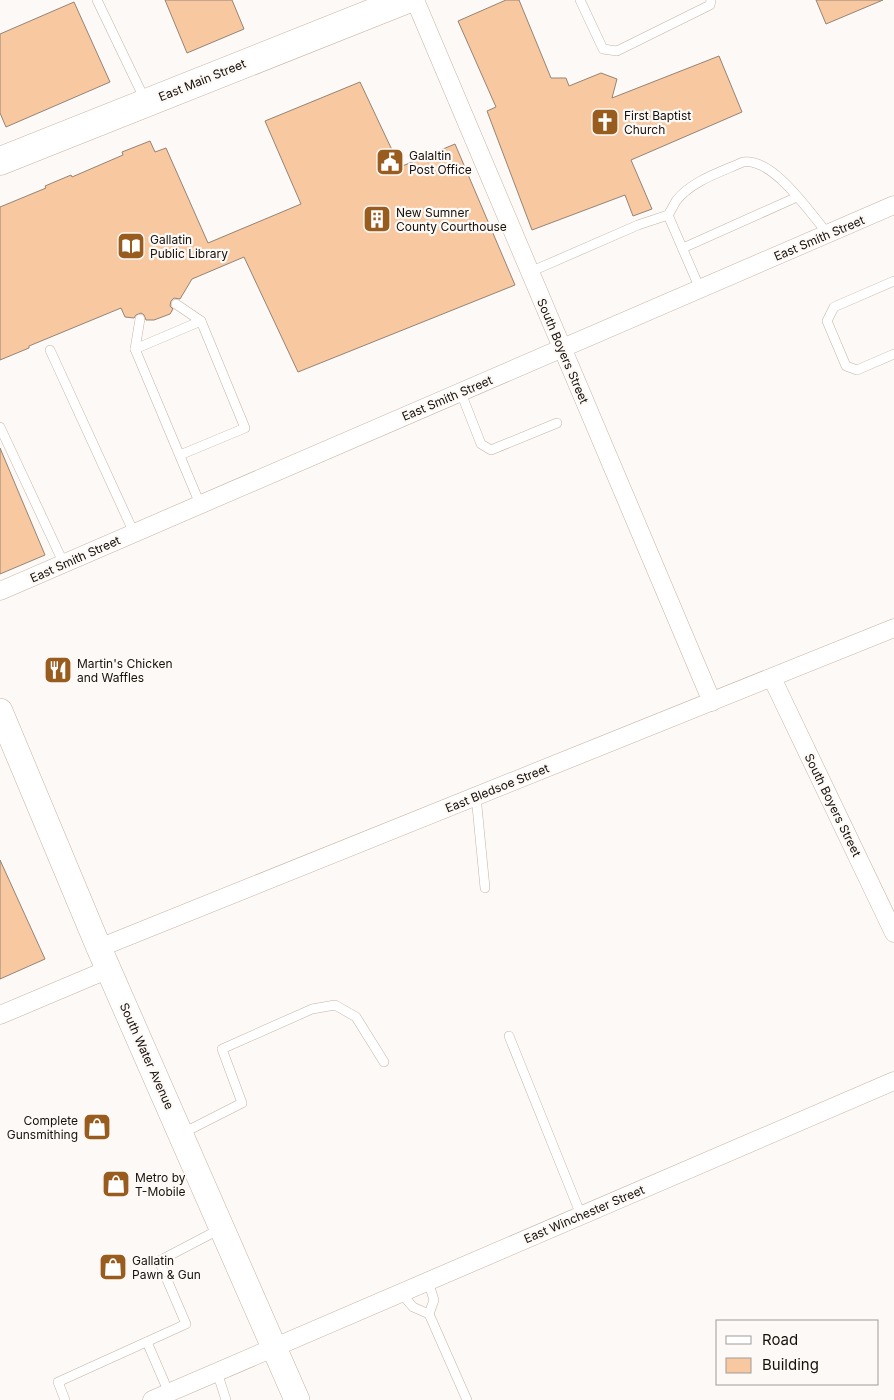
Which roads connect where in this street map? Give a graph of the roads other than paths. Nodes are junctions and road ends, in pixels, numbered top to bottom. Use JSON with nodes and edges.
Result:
{"nodes":[{"id":1,"x":97,"y":0,"type":"edge"},
{"id":2,"x":405,"y":0,"type":"edge"},
{"id":3,"x":415,"y":0,"type":"edge"},
{"id":4,"x":580,"y":0,"type":"edge"},
{"id":5,"x":711,"y":0,"type":"edge"},
{"id":6,"x":146,"y":103,"type":"junction"},
{"id":7,"x":0,"y":160,"type":"edge"},
{"id":8,"x":797,"y":196,"type":"junction"},
{"id":9,"x":894,"y":205,"type":"edge"},
{"id":10,"x":668,"y":215,"type":"junction"},
{"id":11,"x":828,"y":234,"type":"junction"},
{"id":12,"x":682,"y":248,"type":"junction"},
{"id":13,"x":530,"y":272,"type":"junction"},
{"id":14,"x":894,"y":281,"type":"edge"},
{"id":15,"x":700,"y":289,"type":"junction"},
{"id":16,"x":176,"y":304,"type":"dead end"},
{"id":17,"x":140,"y":319,"type":"dead end"},
{"id":18,"x":201,"y":321,"type":"junction"},
{"id":19,"x":135,"y":349,"type":"junction"},
{"id":20,"x":563,"y":349,"type":"junction"},
{"id":21,"x":50,"y":350,"type":"dead end"},
{"id":22,"x":894,"y":354,"type":"edge"},
{"id":23,"x":461,"y":392,"type":"junction"},
{"id":24,"x":557,"y":423,"type":"dead end"},
{"id":25,"x":0,"y":427,"type":"edge"},
{"id":26,"x":180,"y":456,"type":"junction"},
{"id":27,"x":200,"y":504,"type":"junction"},
{"id":28,"x":134,"y":533,"type":"junction"},
{"id":29,"x":64,"y":564,"type":"junction"},
{"id":30,"x":0,"y":592,"type":"edge"},
{"id":31,"x":894,"y":628,"type":"edge"},
{"id":32,"x":772,"y":678,"type":"junction"},
{"id":33,"x":712,"y":702,"type":"junction"},
{"id":34,"x":0,"y":711,"type":"edge"},
{"id":35,"x":476,"y":796,"type":"junction"},
{"id":36,"x":485,"y":888,"type":"dead end"},
{"id":37,"x":894,"y":933,"type":"edge"},
{"id":38,"x":104,"y":959,"type":"junction"},
{"id":39,"x":0,"y":1014,"type":"edge"},
{"id":40,"x":508,"y":1036,"type":"dead end"},
{"id":41,"x":384,"y":1062,"type":"dead end"},
{"id":42,"x":894,"y":1080,"type":"edge"},
{"id":43,"x":181,"y":1134,"type":"junction"},
{"id":44,"x":581,"y":1215,"type":"junction"},
{"id":45,"x":222,"y":1228,"type":"junction"},
{"id":46,"x":428,"y":1281,"type":"junction"},
{"id":47,"x":401,"y":1293,"type":"junction"},
{"id":48,"x":429,"y":1314,"type":"junction"},
{"id":49,"x":147,"y":1342,"type":"junction"},
{"id":50,"x":274,"y":1347,"type":"junction"},
{"id":51,"x":216,"y":1372,"type":"junction"},
{"id":52,"x":169,"y":1393,"type":"junction"},
{"id":53,"x":293,"y":1399,"type":"edge"},
{"id":54,"x":65,"y":1400,"type":"edge"},
{"id":55,"x":152,"y":1400,"type":"edge"},
{"id":56,"x":226,"y":1400,"type":"edge"},
{"id":57,"x":467,"y":1400,"type":"edge"}],
"edges":[{"from":1,"to":6,"type":"lane"},
{"from":2,"to":6,"type":"main road","name":"East Main Street"},
{"from":3,"to":13,"type":"street","name":"South Boyers Street"},
{"from":4,"to":5,"type":"lane"},
{"from":6,"to":7,"type":"main road","name":"East Main Street"},
{"from":8,"to":10,"type":"lane"},
{"from":8,"to":11,"type":"lane"},
{"from":8,"to":12,"type":"lane"},
{"from":9,"to":11,"type":"street","name":"East Smith Street"},
{"from":10,"to":12,"type":"lane"},
{"from":10,"to":13,"type":"lane"},
{"from":11,"to":15,"type":"street","name":"East Smith Street"},
{"from":12,"to":15,"type":"lane"},
{"from":13,"to":20,"type":"street","name":"South Boyers Street"},
{"from":14,"to":22,"type":"lane"},
{"from":15,"to":20,"type":"street","name":"East Smith Street"},
{"from":16,"to":18,"type":"lane"},
{"from":17,"to":19,"type":"lane"},
{"from":18,"to":19,"type":"lane"},
{"from":18,"to":26,"type":"lane"},
{"from":19,"to":26,"type":"lane"},
{"from":20,"to":23,"type":"street","name":"East Smith Street"},
{"from":20,"to":33,"type":"street","name":"South Boyers Street"},
{"from":21,"to":28,"type":"lane"},
{"from":23,"to":24,"type":"lane"},
{"from":23,"to":27,"type":"street","name":"East Smith Street"},
{"from":25,"to":29,"type":"lane"},
{"from":26,"to":27,"type":"lane"},
{"from":27,"to":28,"type":"street","name":"East Smith Street"},
{"from":28,"to":29,"type":"street","name":"East Smith Street"},
{"from":29,"to":30,"type":"street","name":"East Smith Street"},
{"from":31,"to":32,"type":"street","name":"East Bledsoe Street"},
{"from":32,"to":33,"type":"street","name":"East Bledsoe Street"},
{"from":32,"to":37,"type":"street","name":"South Boyers Street"},
{"from":33,"to":35,"type":"street","name":"East Bledsoe Street"},
{"from":34,"to":38,"type":"main road","name":"South Water Avenue"},
{"from":35,"to":36,"type":"lane"},
{"from":35,"to":38,"type":"street","name":"East Bledsoe Street"},
{"from":38,"to":39,"type":"street","name":"East Bledsoe Street"},
{"from":38,"to":43,"type":"main road","name":"South Water Avenue"},
{"from":40,"to":44,"type":"lane"},
{"from":41,"to":43,"type":"lane"},
{"from":42,"to":44,"type":"street","name":"East Winchester Street"},
{"from":43,"to":45,"type":"main road","name":"South Water Avenue"},
{"from":44,"to":46,"type":"street","name":"East Winchester Street"},
{"from":45,"to":49,"type":"lane"},
{"from":45,"to":50,"type":"main road","name":"South Water Avenue"},
{"from":46,"to":47,"type":"street","name":"East Winchester Street"},
{"from":46,"to":48,"type":"lane"},
{"from":47,"to":48,"type":"lane"},
{"from":47,"to":50,"type":"street","name":"East Winchester Street"},
{"from":48,"to":57,"type":"lane"},
{"from":49,"to":52,"type":"lane"},
{"from":49,"to":54,"type":"lane"},
{"from":50,"to":51,"type":"street","name":"East Winchester Street"},
{"from":50,"to":53,"type":"main road","name":"South Water Avenue"},
{"from":51,"to":52,"type":"street","name":"East Winchester Street"},
{"from":51,"to":56,"type":"lane"},
{"from":52,"to":55,"type":"street","name":"East Winchester Street"}]}
